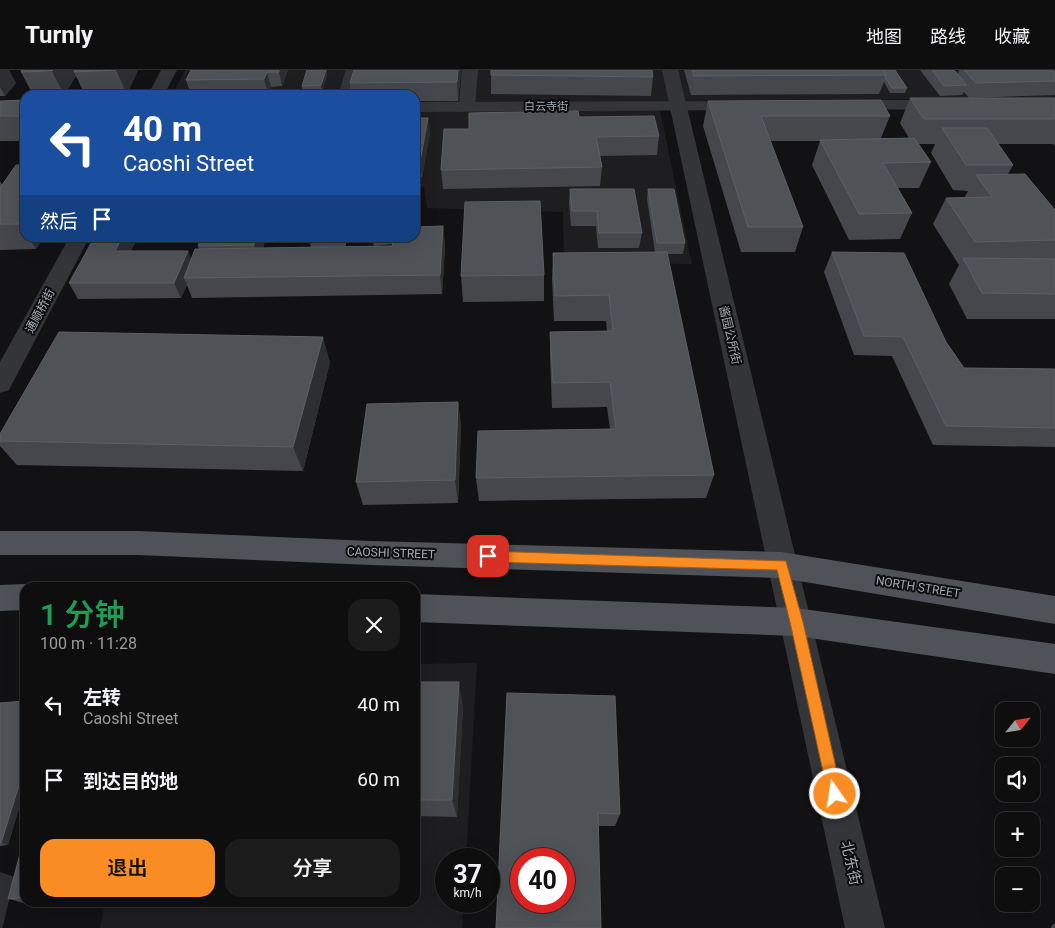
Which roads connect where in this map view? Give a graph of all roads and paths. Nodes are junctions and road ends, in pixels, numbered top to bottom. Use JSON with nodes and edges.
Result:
{"nodes":[{"id":1,"x":169,"y":70,"type":"edge"},
{"id":2,"x":354,"y":70,"type":"edge"},
{"id":3,"x":470,"y":70,"type":"edge"},
{"id":4,"x":670,"y":70,"type":"edge"},
{"id":5,"x":159,"y":90,"type":"edge"},
{"id":6,"x":348,"y":90,"type":"edge"},
{"id":7,"x":956,"y":105,"type":"edge"},
{"id":8,"x":466,"y":106,"type":"junction"},
{"id":9,"x":678,"y":106,"type":"junction"},
{"id":10,"x":757,"y":106,"type":"edge"},
{"id":11,"x":827,"y":106,"type":"edge"},
{"id":12,"x":420,"y":107,"type":"edge"},
{"id":13,"x":78,"y":242,"type":"edge"},
{"id":14,"x":0,"y":384,"type":"edge"},
{"id":15,"x":0,"y":543,"type":"edge"},
{"id":16,"x":781,"y":565,"type":"junction"},
{"id":17,"x":20,"y":597,"type":"edge"},
{"id":18,"x":0,"y":598,"type":"edge"},
{"id":19,"x":420,"y":608,"type":"edge"},
{"id":20,"x":1055,"y":610,"type":"edge"},
{"id":21,"x":796,"y":622,"type":"junction"},
{"id":22,"x":1055,"y":659,"type":"edge"},
{"id":23,"x":865,"y":928,"type":"edge"}],
"edges":[{"from":1,"to":5,"type":"street"},
{"from":2,"to":6,"type":"street"},
{"from":3,"to":8,"type":"street"},
{"from":4,"to":9,"type":"street","name":"酱园公所街"},
{"from":7,"to":11,"type":"street"},
{"from":8,"to":9,"type":"street","name":"白云寺街"},
{"from":8,"to":12,"type":"street","name":"白云寺街"},
{"from":9,"to":10,"type":"street","name":"白云寺街"},
{"from":9,"to":16,"type":"street","name":"酱园公所街"},
{"from":13,"to":14,"type":"street","name":"通顺桥街"},
{"from":15,"to":16,"type":"main road","name":"CAOSHI STREET"},
{"from":16,"to":20,"type":"main road","name":"NORTH STREET"},
{"from":16,"to":21,"type":"street","name":"北东街"},
{"from":17,"to":18,"type":"main road"},
{"from":19,"to":21,"type":"main road"},
{"from":21,"to":22,"type":"main road"},
{"from":21,"to":23,"type":"street","name":"北东街"}]}
